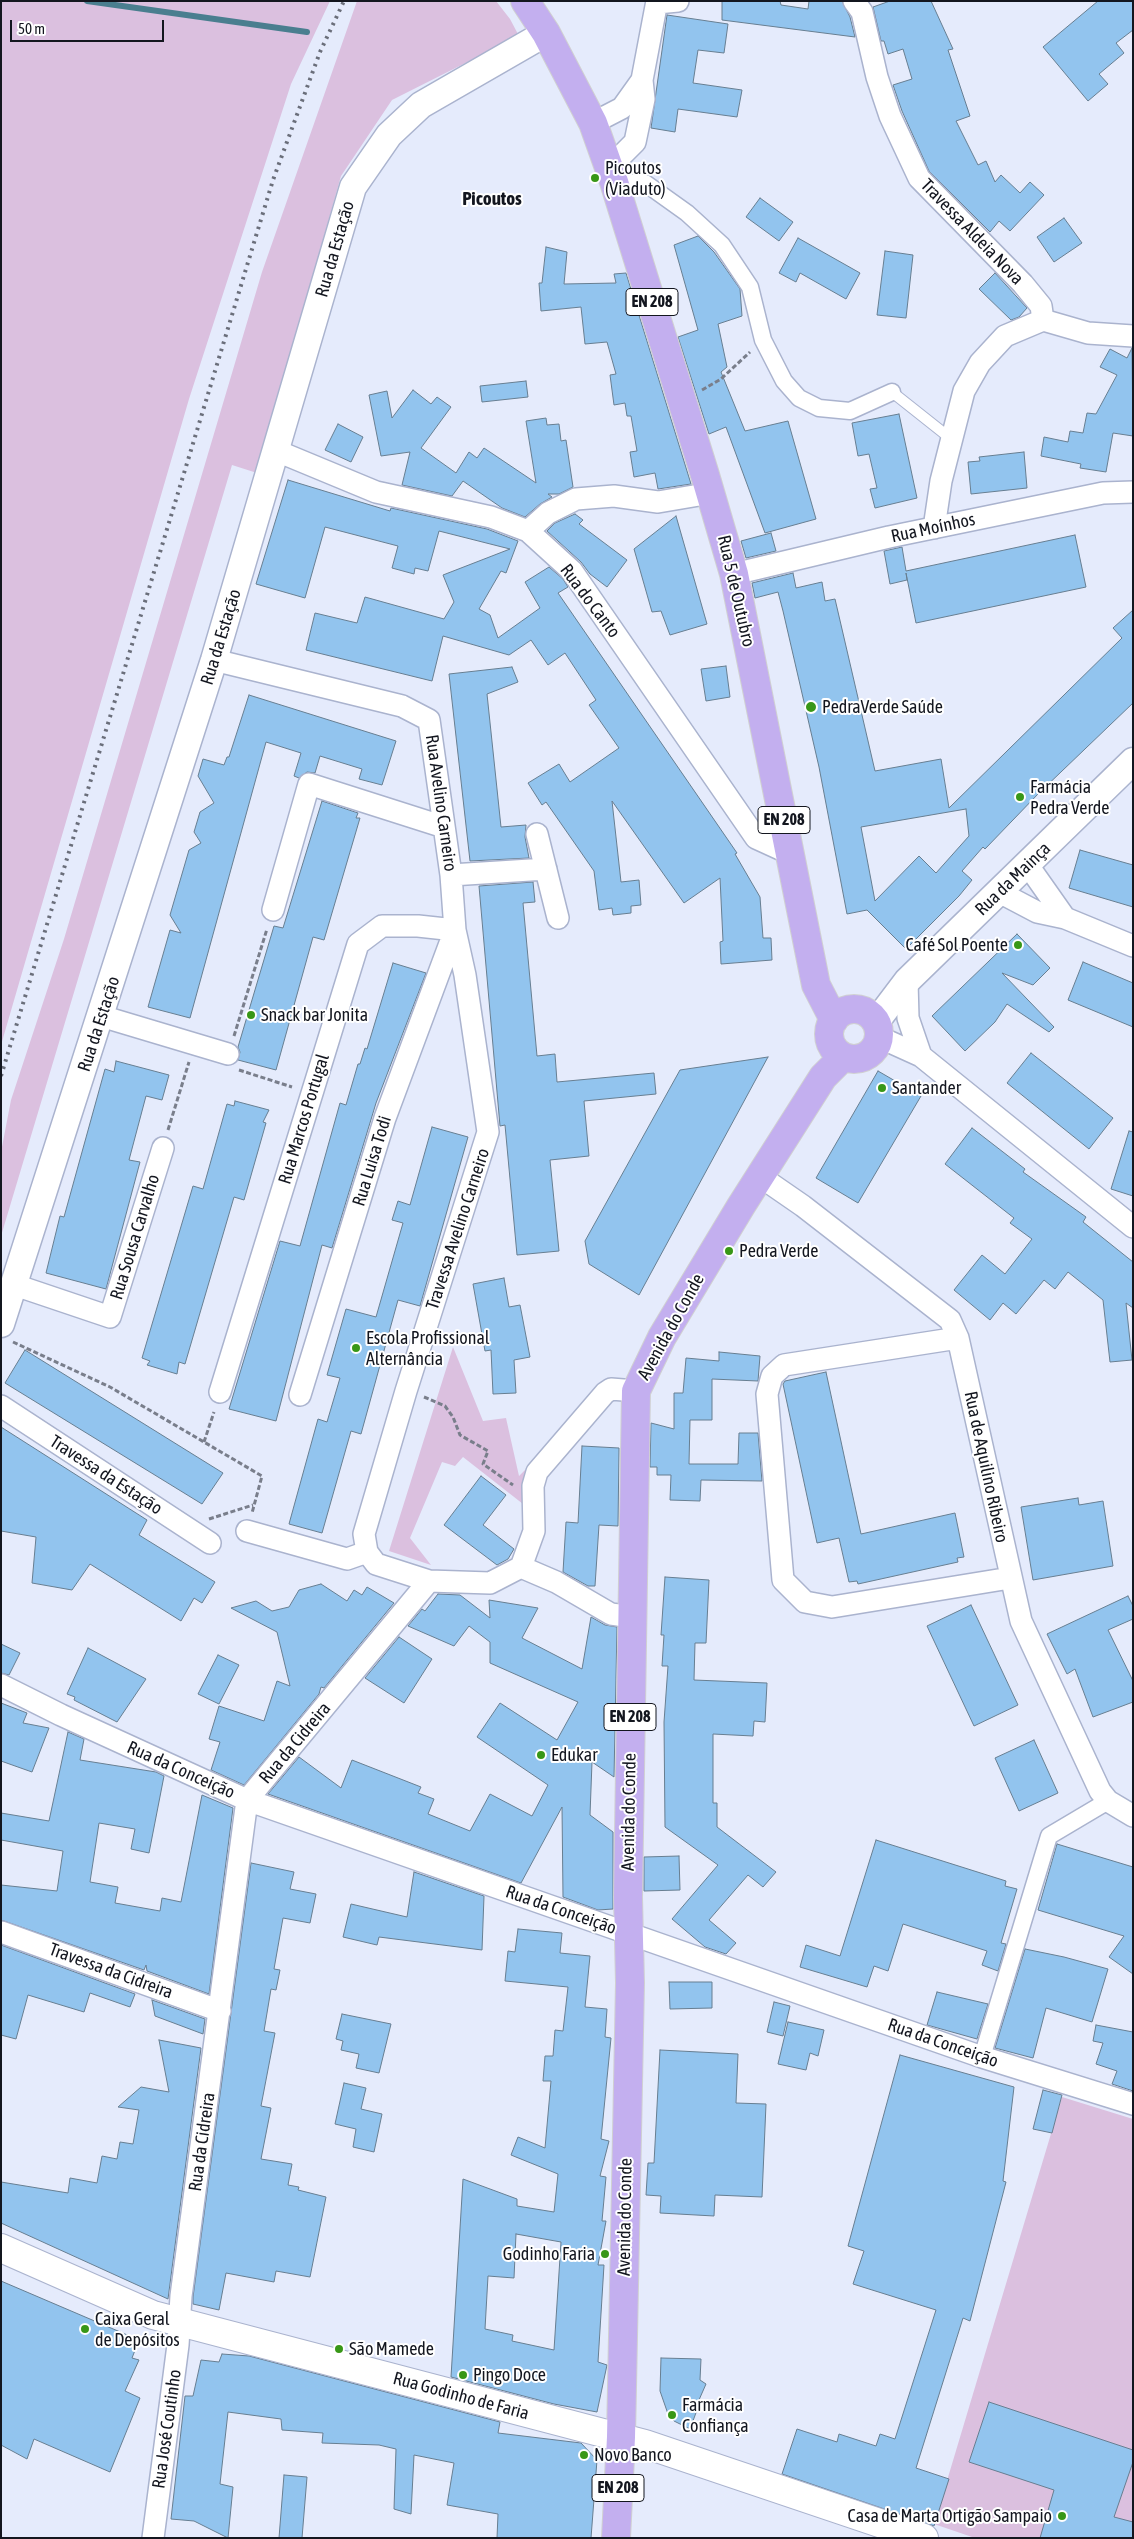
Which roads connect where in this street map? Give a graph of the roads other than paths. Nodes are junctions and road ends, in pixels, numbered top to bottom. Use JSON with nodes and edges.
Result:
{"nodes":[{"id":1,"x":525,"y":1,"type":"edge"},
{"id":2,"x":854,"y":1,"type":"edge"},
{"id":3,"x":664,"y":2,"type":"edge"},
{"id":4,"x":546,"y":33,"type":"junction"},
{"id":5,"x":642,"y":80,"type":"junction"},
{"id":6,"x":593,"y":123,"type":"junction"},
{"id":7,"x":612,"y":175,"type":"junction"},
{"id":8,"x":1044,"y":320,"type":"junction"},
{"id":9,"x":1133,"y":336,"type":"edge"},
{"id":10,"x":892,"y":392,"type":"joint"},
{"id":11,"x":950,"y":438,"type":"junction"},
{"id":12,"x":277,"y":451,"type":"junction"},
{"id":13,"x":1133,"y":492,"type":"edge"},
{"id":14,"x":710,"y":493,"type":"junction"},
{"id":15,"x":934,"y":528,"type":"junction"},
{"id":16,"x":528,"y":531,"type":"junction"},
{"id":17,"x":734,"y":574,"type":"junction"},
{"id":18,"x":214,"y":660,"type":"junction"},
{"id":19,"x":1133,"y":761,"type":"edge"},
{"id":20,"x":444,"y":827,"type":"junction"},
{"id":21,"x":536,"y":834,"type":"dead end"},
{"id":22,"x":791,"y":854,"type":"junction"},
{"id":23,"x":1027,"y":864,"type":"junction"},
{"id":24,"x":546,"y":869,"type":"junction"},
{"id":25,"x":451,"y":875,"type":"junction"},
{"id":26,"x":999,"y":892,"type":"junction"},
{"id":27,"x":273,"y":910,"type":"road end"},
{"id":28,"x":558,"y":918,"type":"dead end"},
{"id":29,"x":1064,"y":918,"type":"junction"},
{"id":30,"x":455,"y":930,"type":"junction"},
{"id":31,"x":1133,"y":946,"type":"edge"},
{"id":32,"x":907,"y":982,"type":"junction"},
{"id":33,"x":101,"y":1016,"type":"junction"},
{"id":34,"x":834,"y":1020,"type":"junction"},
{"id":35,"x":877,"y":1029,"type":"junction"},
{"id":36,"x":228,"y":1054,"type":"road end"},
{"id":37,"x":921,"y":1056,"type":"junction"},
{"id":38,"x":843,"y":1057,"type":"junction"},
{"id":39,"x":163,"y":1148,"type":"road end"},
{"id":40,"x":761,"y":1177,"type":"junction"},
{"id":41,"x":1133,"y":1227,"type":"edge"},
{"id":42,"x":15,"y":1285,"type":"junction"},
{"id":43,"x":6,"y":1333,"type":"edge"},
{"id":44,"x":958,"y":1338,"type":"junction"},
{"id":45,"x":636,"y":1391,"type":"junction"},
{"id":46,"x":220,"y":1392,"type":"road end"},
{"id":47,"x":300,"y":1395,"type":"dead end"},
{"id":48,"x":1,"y":1406,"type":"edge"},
{"id":49,"x":247,"y":1531,"type":"road end"},
{"id":50,"x":210,"y":1543,"type":"dead end"},
{"id":51,"x":367,"y":1552,"type":"junction"},
{"id":52,"x":521,"y":1567,"type":"junction"},
{"id":53,"x":1010,"y":1578,"type":"junction"},
{"id":54,"x":429,"y":1581,"type":"junction"},
{"id":55,"x":632,"y":1617,"type":"junction"},
{"id":56,"x":1,"y":1685,"type":"edge"},
{"id":57,"x":247,"y":1800,"type":"junction"},
{"id":58,"x":1108,"y":1801,"type":"junction"},
{"id":59,"x":1133,"y":1816,"type":"edge"},
{"id":60,"x":1,"y":1932,"type":"edge"},
{"id":61,"x":627,"y":1933,"type":"junction"},
{"id":62,"x":220,"y":2011,"type":"junction"},
{"id":63,"x":982,"y":2057,"type":"junction"},
{"id":64,"x":1133,"y":2104,"type":"edge"},
{"id":65,"x":1,"y":2248,"type":"edge"},
{"id":66,"x":178,"y":2321,"type":"junction"},
{"id":67,"x":621,"y":2437,"type":"junction"},
{"id":68,"x":154,"y":2538,"type":"edge"},
{"id":69,"x":616,"y":2538,"type":"edge"},
{"id":70,"x":924,"y":2538,"type":"edge"}],
"edges":[{"from":1,"to":4,"type":"main road","name":"Rua 5 de Outubro","number":"EN 208"},
{"from":2,"to":8,"type":"street","name":"Travessa Aldeia Nova"},
{"from":3,"to":5,"type":"street"},
{"from":4,"to":6,"type":"main road","name":"Rua 5 de Outubro","number":"EN 208"},
{"from":4,"to":12,"type":"street","name":"Rua da Estação"},
{"from":5,"to":6,"type":"street"},
{"from":5,"to":7,"type":"street"},
{"from":6,"to":7,"type":"main road","name":"Rua 5 de Outubro","number":"EN 208"},
{"from":7,"to":10,"type":"street"},
{"from":7,"to":14,"type":"main road","name":"Rua 5 de Outubro","number":"EN 208"},
{"from":8,"to":9,"type":"street"},
{"from":8,"to":11,"type":"street"},
{"from":10,"to":11,"type":"lane"},
{"from":11,"to":15,"type":"street"},
{"from":12,"to":16,"type":"street","name":"Rua do Canto"},
{"from":12,"to":18,"type":"street","name":"Rua da Estação"},
{"from":13,"to":15,"type":"street","name":"Rua Moínhos"},
{"from":14,"to":16,"type":"street"},
{"from":14,"to":17,"type":"main road","name":"Rua 5 de Outubro","number":"EN 208"},
{"from":15,"to":17,"type":"street","name":"Rua Moínhos"},
{"from":16,"to":22,"type":"street","name":"Rua do Canto"},
{"from":17,"to":22,"type":"main road","name":"Rua 5 de Outubro","number":"EN 208"},
{"from":18,"to":20,"type":"street","name":"Rua Avelino Carneiro"},
{"from":18,"to":33,"type":"street","name":"Rua da Estação"},
{"from":19,"to":23,"type":"street","name":"Rua da Mainça"},
{"from":20,"to":25,"type":"street","name":"Rua Avelino Carneiro"},
{"from":20,"to":27,"type":"street"},
{"from":21,"to":24,"type":"street"},
{"from":22,"to":34,"type":"main road","name":"Rua 5 de Outubro","number":"EN 208"},
{"from":23,"to":26,"type":"street","name":"Rua da Mainça"},
{"from":23,"to":29,"type":"street"},
{"from":24,"to":25,"type":"street"},
{"from":24,"to":28,"type":"street"},
{"from":25,"to":30,"type":"street","name":"Rua Avelino Carneiro"},
{"from":26,"to":29,"type":"street"},
{"from":26,"to":32,"type":"street","name":"Rua da Mainça"},
{"from":29,"to":31,"type":"street"},
{"from":30,"to":46,"type":"street","name":"Rua Marcos Portugal"},
{"from":30,"to":47,"type":"street","name":"Rua Luisa Todi"},
{"from":30,"to":51,"type":"street","name":"Travessa Avelino Carneiro"},
{"from":32,"to":35,"type":"street","name":"Rua da Mainça"},
{"from":32,"to":37,"type":"street"},
{"from":33,"to":36,"type":"street"},
{"from":33,"to":42,"type":"street","name":"Rua da Estação"},
{"from":34,"to":35,"type":"main road"},
{"from":34,"to":38,"type":"main road"},
{"from":35,"to":37,"type":"street"},
{"from":35,"to":38,"type":"main road"},
{"from":37,"to":41,"type":"street"},
{"from":38,"to":40,"type":"main road","name":"Avenida do Conde","number":"EN 208"},
{"from":39,"to":42,"type":"street","name":"Rua Sousa Carvalho"},
{"from":40,"to":44,"type":"street","name":"Rua de Aquilino Ribeiro"},
{"from":40,"to":45,"type":"main road","name":"Avenida do Conde","number":"EN 208"},
{"from":42,"to":43,"type":"street","name":"Rua da Estação"},
{"from":44,"to":53,"type":"street","name":"Rua de Aquilino Ribeiro"},
{"from":44,"to":53,"type":"street"},
{"from":45,"to":52,"type":"street"},
{"from":45,"to":55,"type":"main road","name":"Avenida do Conde","number":"EN 208"},
{"from":48,"to":50,"type":"street","name":"Travessa da Estação"},
{"from":49,"to":51,"type":"street"},
{"from":51,"to":54,"type":"street"},
{"from":52,"to":54,"type":"street"},
{"from":52,"to":55,"type":"street"},
{"from":53,"to":58,"type":"street","name":"Rua de Aquilino Ribeiro"},
{"from":54,"to":57,"type":"street","name":"Rua da Cidreira"},
{"from":55,"to":61,"type":"main road","name":"Avenida do Conde","number":"EN 208"},
{"from":56,"to":57,"type":"street","name":"Rua da Conceição"},
{"from":57,"to":61,"type":"street","name":"Rua da Conceição"},
{"from":57,"to":62,"type":"street","name":"Rua da Cidreira"},
{"from":58,"to":59,"type":"street","name":"Rua de Aquilino Ribeiro"},
{"from":58,"to":63,"type":"street"},
{"from":60,"to":62,"type":"street","name":"Travessa da Cidreira"},
{"from":61,"to":63,"type":"street","name":"Rua da Conceição"},
{"from":61,"to":67,"type":"main road","name":"Avenida do Conde","number":"EN 208"},
{"from":62,"to":66,"type":"street","name":"Rua da Cidreira"},
{"from":63,"to":64,"type":"street","name":"Rua da Conceição"},
{"from":65,"to":66,"type":"main road","name":"Rua Godinho de Faria"},
{"from":66,"to":67,"type":"main road","name":"Rua Godinho de Faria"},
{"from":66,"to":68,"type":"street","name":"Rua José Coutinho"},
{"from":67,"to":69,"type":"main road","name":"Avenida do Conde","number":"EN 208"},
{"from":67,"to":70,"type":"main road","name":"Rua Godinho de Faria"}]}
